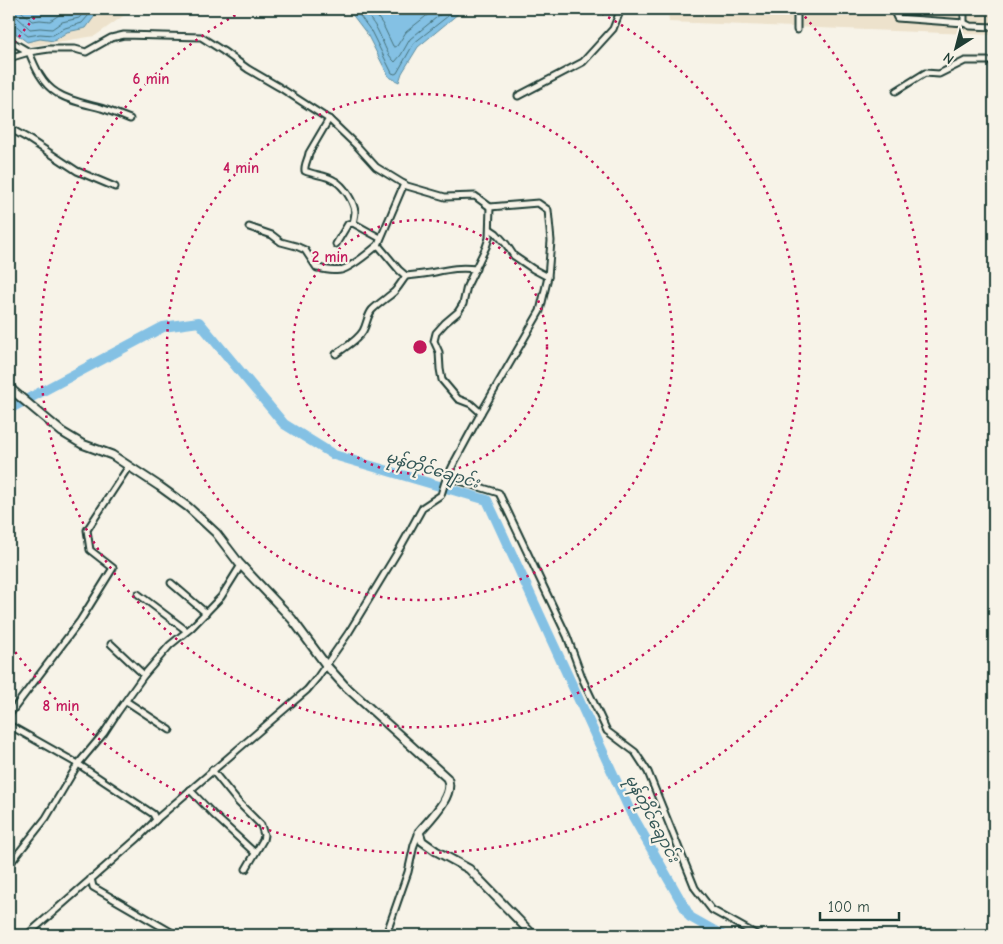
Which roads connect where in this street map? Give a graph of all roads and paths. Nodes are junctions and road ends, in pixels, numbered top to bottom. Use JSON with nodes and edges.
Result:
{"nodes":[{"id":1,"x":621,"y":9,"type":"edge"},
{"id":2,"x":797,"y":9,"type":"edge"},
{"id":3,"x":893,"y":9,"type":"edge"},
{"id":4,"x":964,"y":9,"type":"edge"},
{"id":5,"x":964,"y":23,"type":"junction"},
{"id":6,"x":994,"y":27,"type":"edge"},
{"id":7,"x":797,"y":30,"type":"dead end"},
{"id":8,"x":10,"y":40,"type":"edge"},
{"id":9,"x":29,"y":52,"type":"junction"},
{"id":10,"x":9,"y":57,"type":"edge"},
{"id":11,"x":994,"y":61,"type":"edge"},
{"id":12,"x":896,"y":91,"type":"dead end"},
{"id":13,"x":518,"y":96,"type":"dead end"},
{"id":14,"x":130,"y":119,"type":"dead end"},
{"id":15,"x":328,"y":119,"type":"junction"},
{"id":16,"x":9,"y":128,"type":"edge"},
{"id":17,"x":404,"y":184,"type":"junction"},
{"id":18,"x":115,"y":187,"type":"dead end"},
{"id":19,"x":490,"y":207,"type":"junction"},
{"id":20,"x":353,"y":223,"type":"junction"},
{"id":21,"x":249,"y":227,"type":"dead end"},
{"id":22,"x":490,"y":229,"type":"junction"},
{"id":23,"x":380,"y":238,"type":"junction"},
{"id":24,"x":336,"y":244,"type":"dead end"},
{"id":25,"x":378,"y":244,"type":"junction"},
{"id":26,"x":476,"y":269,"type":"junction"},
{"id":27,"x":406,"y":276,"type":"junction"},
{"id":28,"x":548,"y":277,"type":"junction"},
{"id":29,"x":336,"y":354,"type":"dead end"},
{"id":30,"x":11,"y":388,"type":"edge"},
{"id":31,"x":481,"y":413,"type":"junction"},
{"id":32,"x":129,"y":466,"type":"junction"},
{"id":33,"x":446,"y":479,"type":"junction"},
{"id":34,"x":241,"y":565,"type":"junction"},
{"id":35,"x":171,"y":583,"type":"dead end"},
{"id":36,"x":138,"y":594,"type":"dead end"},
{"id":37,"x":206,"y":613,"type":"junction"},
{"id":38,"x":187,"y":631,"type":"junction"},
{"id":39,"x":111,"y":644,"type":"dead end"},
{"id":40,"x":326,"y":664,"type":"junction"},
{"id":41,"x":144,"y":675,"type":"junction"},
{"id":42,"x":126,"y":701,"type":"junction"},
{"id":43,"x":9,"y":716,"type":"edge"},
{"id":44,"x":9,"y":724,"type":"edge"},
{"id":45,"x":170,"y":730,"type":"dead end"},
{"id":46,"x":78,"y":764,"type":"junction"},
{"id":47,"x":212,"y":770,"type":"junction"},
{"id":48,"x":190,"y":790,"type":"junction"},
{"id":49,"x":156,"y":820,"type":"junction"},
{"id":50,"x":419,"y":832,"type":"junction"},
{"id":51,"x":255,"y":853,"type":"junction"},
{"id":52,"x":9,"y":864,"type":"edge"},
{"id":53,"x":246,"y":869,"type":"dead end"},
{"id":54,"x":92,"y":878,"type":"junction"},
{"id":55,"x":27,"y":935,"type":"edge"},
{"id":56,"x":176,"y":935,"type":"edge"},
{"id":57,"x":388,"y":935,"type":"edge"},
{"id":58,"x":533,"y":935,"type":"edge"},
{"id":59,"x":757,"y":935,"type":"edge"}],
"edges":[{"from":1,"to":13,"type":"street"},
{"from":2,"to":7,"type":"street"},
{"from":3,"to":5,"type":"street"},
{"from":4,"to":5,"type":"street"},
{"from":5,"to":6,"type":"street"},
{"from":8,"to":9,"type":"street"},
{"from":8,"to":10,"type":"street"},
{"from":9,"to":10,"type":"street"},
{"from":9,"to":14,"type":"street"},
{"from":9,"to":15,"type":"street"},
{"from":11,"to":12,"type":"street"},
{"from":15,"to":17,"type":"street"},
{"from":15,"to":20,"type":"street"},
{"from":16,"to":18,"type":"street"},
{"from":17,"to":19,"type":"street"},
{"from":17,"to":23,"type":"street"},
{"from":19,"to":22,"type":"street"},
{"from":19,"to":28,"type":"street"},
{"from":20,"to":23,"type":"street"},
{"from":20,"to":24,"type":"street"},
{"from":21,"to":25,"type":"street"},
{"from":22,"to":26,"type":"street"},
{"from":22,"to":28,"type":"street"},
{"from":23,"to":25,"type":"street"},
{"from":25,"to":27,"type":"street"},
{"from":26,"to":27,"type":"street"},
{"from":26,"to":31,"type":"street"},
{"from":27,"to":29,"type":"street"},
{"from":28,"to":31,"type":"street"},
{"from":30,"to":32,"type":"street"},
{"from":31,"to":33,"type":"street"},
{"from":32,"to":34,"type":"street"},
{"from":32,"to":43,"type":"street"},
{"from":33,"to":40,"type":"street"},
{"from":33,"to":59,"type":"street"},
{"from":34,"to":37,"type":"street"},
{"from":34,"to":40,"type":"street"},
{"from":35,"to":37,"type":"street"},
{"from":36,"to":38,"type":"street"},
{"from":37,"to":38,"type":"street"},
{"from":38,"to":41,"type":"street"},
{"from":39,"to":41,"type":"street"},
{"from":40,"to":47,"type":"street"},
{"from":40,"to":50,"type":"street"},
{"from":41,"to":42,"type":"street"},
{"from":42,"to":45,"type":"street"},
{"from":42,"to":46,"type":"street"},
{"from":44,"to":46,"type":"street"},
{"from":46,"to":49,"type":"street"},
{"from":46,"to":52,"type":"street"},
{"from":47,"to":48,"type":"street"},
{"from":47,"to":51,"type":"street"},
{"from":48,"to":49,"type":"street"},
{"from":48,"to":51,"type":"street"},
{"from":49,"to":54,"type":"street"},
{"from":50,"to":57,"type":"street"},
{"from":50,"to":58,"type":"street"},
{"from":51,"to":53,"type":"street"},
{"from":54,"to":55,"type":"street"},
{"from":54,"to":56,"type":"street"}]}
